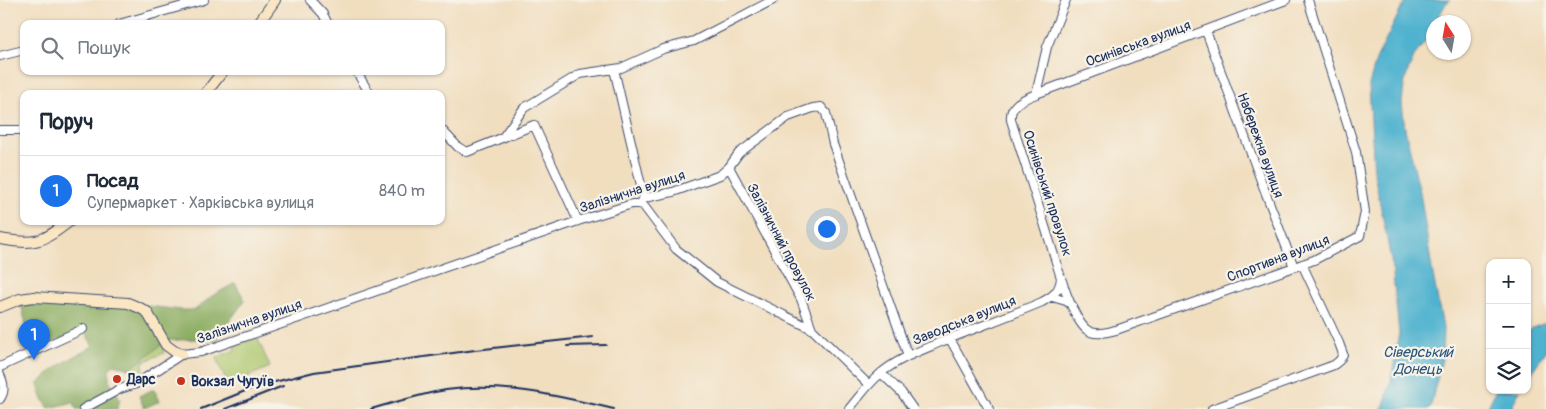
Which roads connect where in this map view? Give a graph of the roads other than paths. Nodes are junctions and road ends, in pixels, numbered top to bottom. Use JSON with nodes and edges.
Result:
{"nodes":[{"id":1,"x":204,"y":0,"type":"edge"},
{"id":2,"x":310,"y":0,"type":"edge"},
{"id":3,"x":773,"y":0,"type":"edge"},
{"id":4,"x":1066,"y":0,"type":"edge"},
{"id":5,"x":1286,"y":0,"type":"edge"},
{"id":6,"x":1308,"y":0,"type":"edge"},
{"id":7,"x":271,"y":1,"type":"edge"},
{"id":8,"x":133,"y":20,"type":"edge"},
{"id":9,"x":260,"y":20,"type":"edge"},
{"id":10,"x":326,"y":20,"type":"edge"},
{"id":11,"x":1206,"y":31,"type":"junction"},
{"id":12,"x":20,"y":51,"type":"edge"},
{"id":13,"x":0,"y":56,"type":"edge"},
{"id":14,"x":614,"y":69,"type":"junction"},
{"id":15,"x":220,"y":75,"type":"edge"},
{"id":16,"x":358,"y":75,"type":"edge"},
{"id":17,"x":208,"y":90,"type":"edge"},
{"id":18,"x":368,"y":90,"type":"edge"},
{"id":19,"x":1036,"y":94,"type":"junction"},
{"id":20,"x":1011,"y":120,"type":"joint"},
{"id":21,"x":0,"y":130,"type":"edge"},
{"id":22,"x":20,"y":130,"type":"edge"},
{"id":23,"x":445,"y":133,"type":"edge"},
{"id":24,"x":503,"y":137,"type":"junction"},
{"id":25,"x":729,"y":168,"type":"junction"},
{"id":26,"x":641,"y":201,"type":"junction"},
{"id":27,"x":578,"y":221,"type":"junction"},
{"id":28,"x":65,"y":225,"type":"edge"},
{"id":29,"x":0,"y":239,"type":"edge"},
{"id":30,"x":1298,"y":266,"type":"junction"},
{"id":31,"x":1061,"y":275,"type":"junction"},
{"id":32,"x":1052,"y":297,"type":"junction"},
{"id":33,"x":1072,"y":306,"type":"junction"},
{"id":34,"x":0,"y":307,"type":"edge"},
{"id":35,"x":83,"y":329,"type":"dead end"},
{"id":36,"x":812,"y":329,"type":"junction"},
{"id":37,"x":950,"y":339,"type":"junction"},
{"id":38,"x":182,"y":354,"type":"junction"},
{"id":39,"x":908,"y":356,"type":"junction"},
{"id":40,"x":0,"y":367,"type":"edge"},
{"id":41,"x":881,"y":373,"type":"junction"},
{"id":42,"x":0,"y":375,"type":"edge"},
{"id":43,"x":869,"y":385,"type":"junction"},
{"id":44,"x":0,"y":400,"type":"edge"},
{"id":45,"x":82,"y":409,"type":"edge"},
{"id":46,"x":849,"y":409,"type":"edge"},
{"id":47,"x":913,"y":409,"type":"edge"},
{"id":48,"x":989,"y":409,"type":"edge"},
{"id":49,"x":1212,"y":409,"type":"edge"}],
"edges":[{"from":1,"to":8,"type":"street"},
{"from":2,"to":10,"type":"street"},
{"from":3,"to":14,"type":"street"},
{"from":4,"to":19,"type":"street"},
{"from":5,"to":11,"type":"street","name":"Осинівська вулиця"},
{"from":6,"to":30,"type":"street","name":"Спортивна вулиця"},
{"from":7,"to":9,"type":"street"},
{"from":11,"to":19,"type":"street","name":"Осинівська вулиця"},
{"from":11,"to":30,"type":"street","name":"Набережна вулиця"},
{"from":12,"to":13,"type":"street"},
{"from":14,"to":24,"type":"street"},
{"from":14,"to":26,"type":"street"},
{"from":15,"to":17,"type":"street"},
{"from":16,"to":18,"type":"street"},
{"from":19,"to":20,"type":"street","name":"Осинівська вулиця"},
{"from":20,"to":31,"type":"street","name":"Осинівський провулок"},
{"from":21,"to":22,"type":"street"},
{"from":23,"to":24,"type":"street"},
{"from":24,"to":27,"type":"street"},
{"from":25,"to":26,"type":"street","name":"Залізнична вулиця"},
{"from":25,"to":36,"type":"street","name":"Залізничний провулок"},
{"from":25,"to":39,"type":"street","name":"Залізнична вулиця"},
{"from":26,"to":27,"type":"street","name":"Залізнична вулиця"},
{"from":26,"to":36,"type":"street","name":"Залізничний провулок"},
{"from":27,"to":38,"type":"street","name":"Залізнична вулиця"},
{"from":28,"to":29,"type":"street"},
{"from":30,"to":33,"type":"street","name":"Спортивна вулиця"},
{"from":30,"to":49,"type":"street","name":"Набережна вулиця"},
{"from":31,"to":32,"type":"street"},
{"from":31,"to":33,"type":"street","name":"Спортивна вулиця"},
{"from":32,"to":33,"type":"street"},
{"from":32,"to":37,"type":"street","name":"Заводська вулиця"},
{"from":34,"to":38,"type":"street"},
{"from":35,"to":40,"type":"street"},
{"from":36,"to":43,"type":"street","name":"Залізничний провулок"},
{"from":37,"to":39,"type":"street","name":"Заводська вулиця"},
{"from":37,"to":48,"type":"street"},
{"from":38,"to":45,"type":"street"},
{"from":39,"to":41,"type":"street","name":"Заводська вулиця"},
{"from":41,"to":43,"type":"street","name":"Заводська вулиця"},
{"from":41,"to":47,"type":"street"},
{"from":42,"to":44,"type":"street"},
{"from":43,"to":46,"type":"street","name":"Заводська вулиця"}]}
